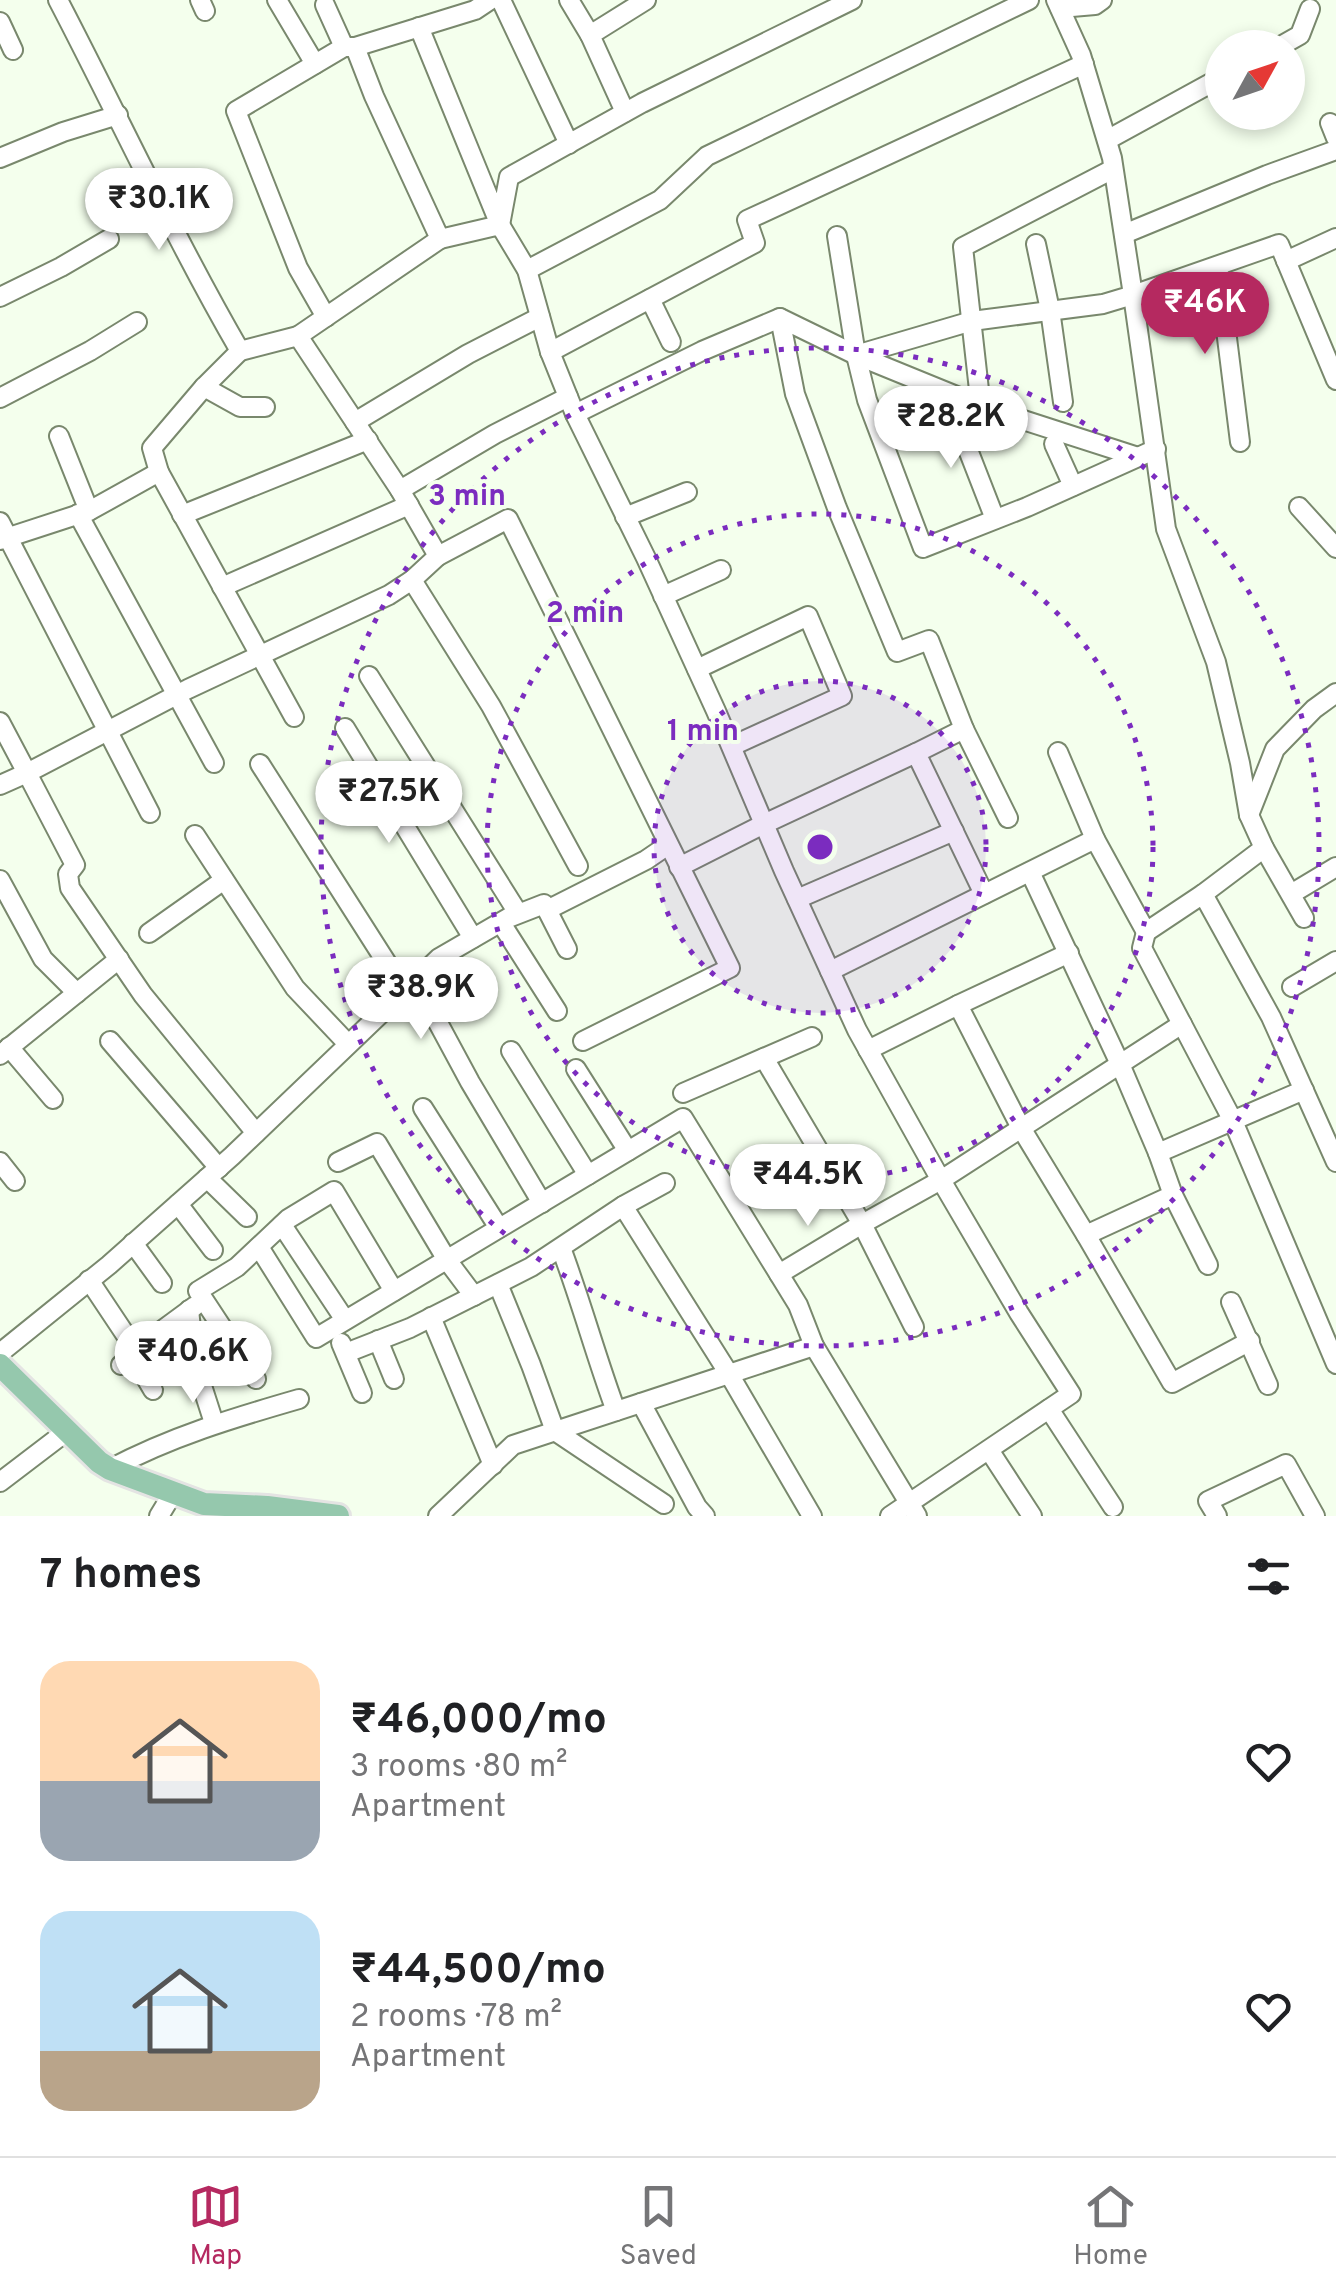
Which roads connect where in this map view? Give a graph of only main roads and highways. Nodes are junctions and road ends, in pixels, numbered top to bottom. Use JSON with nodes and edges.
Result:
{"nodes":[{"id":1,"x":0,"y":1365,"type":"edge"},
{"id":2,"x":210,"y":1510,"type":"edge"},
{"id":3,"x":338,"y":1516,"type":"edge"}],
"edges":[{"from":1,"to":2,"type":"main road"},
{"from":2,"to":3,"type":"main road"}]}
